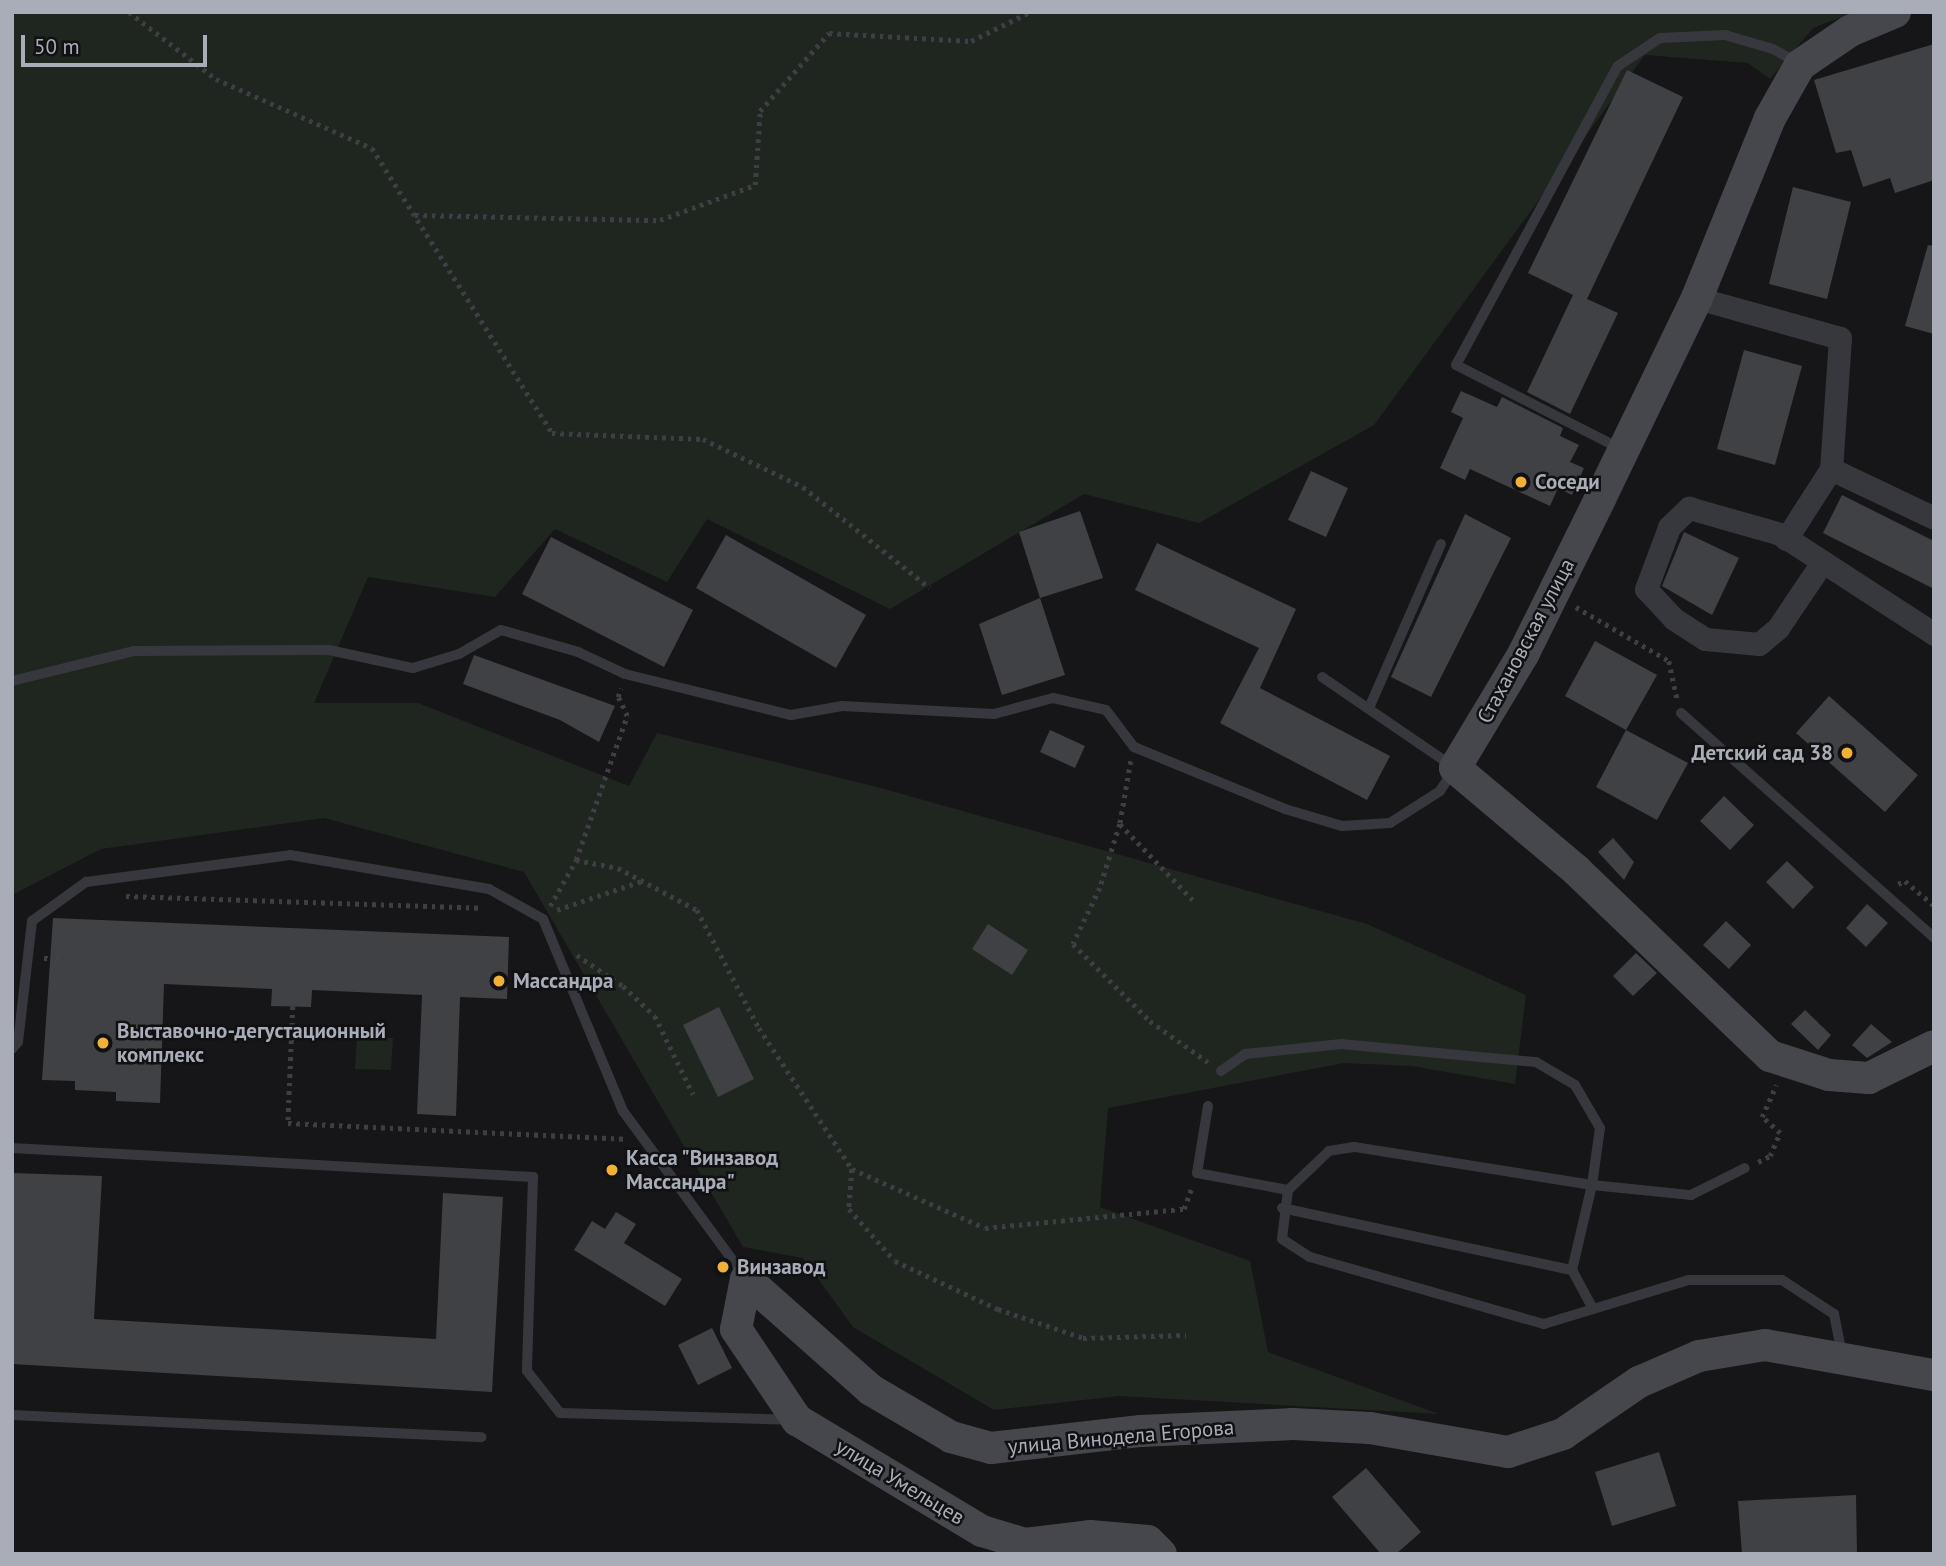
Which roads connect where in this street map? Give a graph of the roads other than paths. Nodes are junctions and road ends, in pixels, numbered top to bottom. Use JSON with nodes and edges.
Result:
{"nodes":[{"id":1,"x":1895,"y":12,"type":"edge"},
{"id":2,"x":1800,"y":65,"type":"junction"},
{"id":3,"x":1698,"y":298,"type":"junction"},
{"id":4,"x":1623,"y":450,"type":"junction"},
{"id":5,"x":1831,"y":469,"type":"junction"},
{"id":6,"x":1934,"y":518,"type":"edge"},
{"id":7,"x":1786,"y":539,"type":"junction"},
{"id":8,"x":1441,"y":544,"type":"dead end"},
{"id":9,"x":1821,"y":564,"type":"junction"},
{"id":10,"x":1934,"y":634,"type":"edge"},
{"id":11,"x":1322,"y":677,"type":"dead end"},
{"id":12,"x":12,"y":681,"type":"edge"},
{"id":13,"x":1369,"y":708,"type":"junction"},
{"id":14,"x":1681,"y":713,"type":"road end"},
{"id":15,"x":1455,"y":768,"type":"junction"},
{"id":16,"x":1934,"y":938,"type":"edge"},
{"id":17,"x":1934,"y":1046,"type":"edge"},
{"id":18,"x":12,"y":1049,"type":"edge"},
{"id":19,"x":1221,"y":1071,"type":"road end"},
{"id":20,"x":1208,"y":1106,"type":"dead end"},
{"id":21,"x":12,"y":1148,"type":"edge"},
{"id":22,"x":1745,"y":1168,"type":"road end"},
{"id":23,"x":1592,"y":1185,"type":"junction"},
{"id":24,"x":1288,"y":1190,"type":"junction"},
{"id":25,"x":1282,"y":1208,"type":"junction"},
{"id":26,"x":1572,"y":1270,"type":"junction"},
{"id":27,"x":746,"y":1279,"type":"junction"},
{"id":28,"x":1593,"y":1309,"type":"junction"},
{"id":29,"x":1843,"y":1357,"type":"junction"},
{"id":30,"x":1934,"y":1376,"type":"edge"},
{"id":31,"x":12,"y":1415,"type":"edge"},
{"id":32,"x":797,"y":1420,"type":"junction"},
{"id":33,"x":481,"y":1437,"type":"dead end"},
{"id":34,"x":1161,"y":1554,"type":"edge"}],
"edges":[{"from":1,"to":2,"type":"main road","name":"Стахановская улица"},
{"from":2,"to":3,"type":"main road","name":"Стахановская улица"},
{"from":2,"to":4,"type":"lane"},
{"from":3,"to":4,"type":"main road","name":"Стахановская улица"},
{"from":3,"to":5,"type":"street"},
{"from":4,"to":15,"type":"main road","name":"Стахановская улица"},
{"from":5,"to":6,"type":"street"},
{"from":5,"to":7,"type":"street"},
{"from":7,"to":9,"type":"street"},
{"from":7,"to":9,"type":"street"},
{"from":8,"to":13,"type":"lane"},
{"from":9,"to":10,"type":"street"},
{"from":11,"to":13,"type":"lane"},
{"from":12,"to":15,"type":"lane"},
{"from":13,"to":15,"type":"lane"},
{"from":14,"to":16,"type":"lane"},
{"from":15,"to":17,"type":"main road"},
{"from":18,"to":27,"type":"lane","name":"улица Винодела Егорова"},
{"from":19,"to":23,"type":"lane"},
{"from":20,"to":24,"type":"lane"},
{"from":21,"to":32,"type":"lane"},
{"from":22,"to":23,"type":"lane"},
{"from":23,"to":24,"type":"lane"},
{"from":23,"to":26,"type":"lane"},
{"from":24,"to":25,"type":"lane"},
{"from":25,"to":26,"type":"lane"},
{"from":25,"to":28,"type":"lane"},
{"from":26,"to":28,"type":"lane"},
{"from":27,"to":29,"type":"main road","name":"улица Винодела Егорова"},
{"from":27,"to":32,"type":"main road","name":"улица Умельцев"},
{"from":28,"to":29,"type":"lane"},
{"from":29,"to":30,"type":"main road","name":"улица Винодела Егорова"},
{"from":31,"to":33,"type":"lane"},
{"from":32,"to":34,"type":"main road","name":"улица Умельцев"}]}
